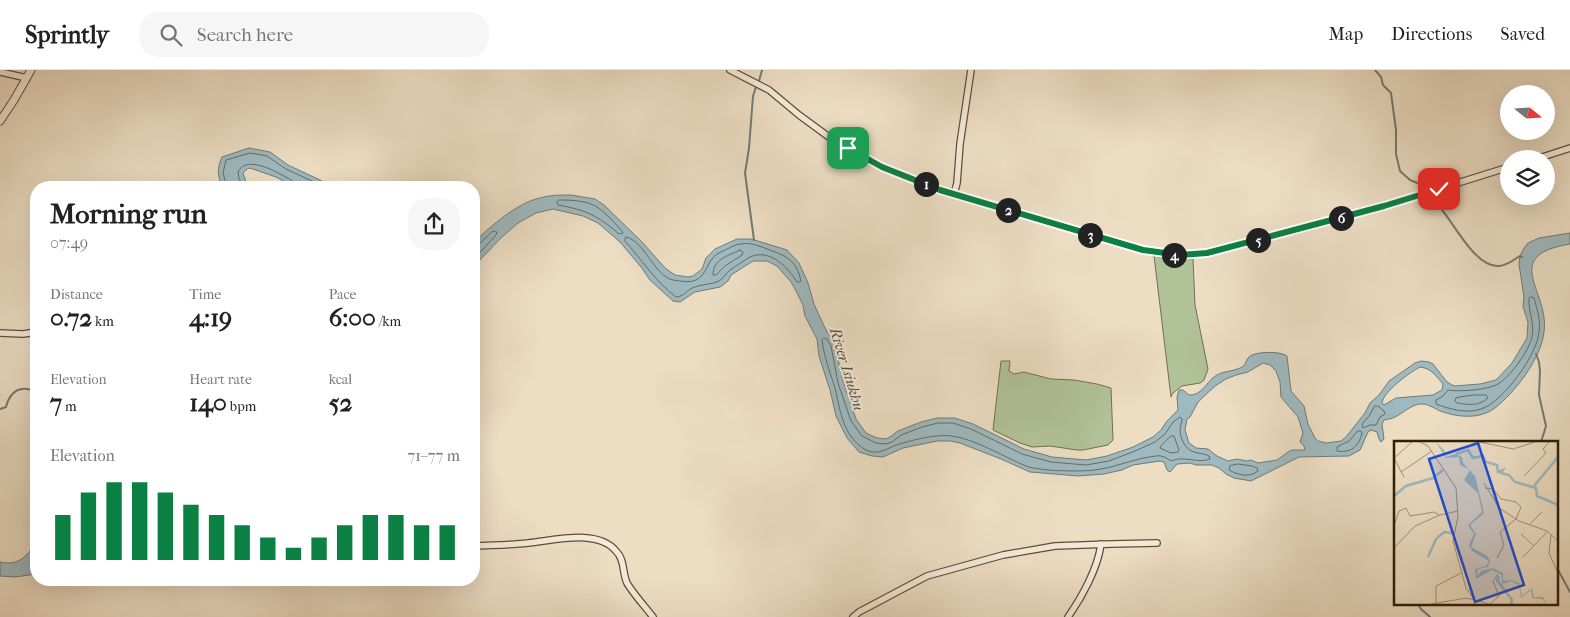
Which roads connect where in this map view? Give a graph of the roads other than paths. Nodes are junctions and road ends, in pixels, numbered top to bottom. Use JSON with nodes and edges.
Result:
{"nodes":[{"id":1,"x":32,"y":70,"type":"edge"},
{"id":2,"x":730,"y":70,"type":"edge"},
{"id":3,"x":971,"y":70,"type":"edge"},
{"id":4,"x":0,"y":72,"type":"edge"},
{"id":5,"x":27,"y":78,"type":"junction"},
{"id":6,"x":0,"y":121,"type":"edge"},
{"id":7,"x":1570,"y":148,"type":"edge"},
{"id":8,"x":1555,"y":153,"type":"edge"},
{"id":9,"x":1500,"y":170,"type":"edge"},
{"id":10,"x":954,"y":194,"type":"junction"},
{"id":11,"x":0,"y":333,"type":"edge"},
{"id":12,"x":30,"y":333,"type":"edge"},
{"id":13,"x":1101,"y":544,"type":"junction"},
{"id":14,"x":1156,"y":544,"type":"dead end"},
{"id":15,"x":480,"y":546,"type":"edge"},
{"id":16,"x":653,"y":617,"type":"edge"},
{"id":17,"x":853,"y":617,"type":"edge"},
{"id":18,"x":1068,"y":617,"type":"edge"}],
"edges":[{"from":1,"to":5,"type":"street"},
{"from":2,"to":10,"type":"street"},
{"from":3,"to":10,"type":"street"},
{"from":4,"to":5,"type":"street"},
{"from":5,"to":6,"type":"street"},
{"from":7,"to":8,"type":"street"},
{"from":9,"to":10,"type":"street"},
{"from":11,"to":12,"type":"street"},
{"from":13,"to":14,"type":"street"},
{"from":13,"to":17,"type":"street"},
{"from":13,"to":18,"type":"street"},
{"from":15,"to":16,"type":"street"}]}
